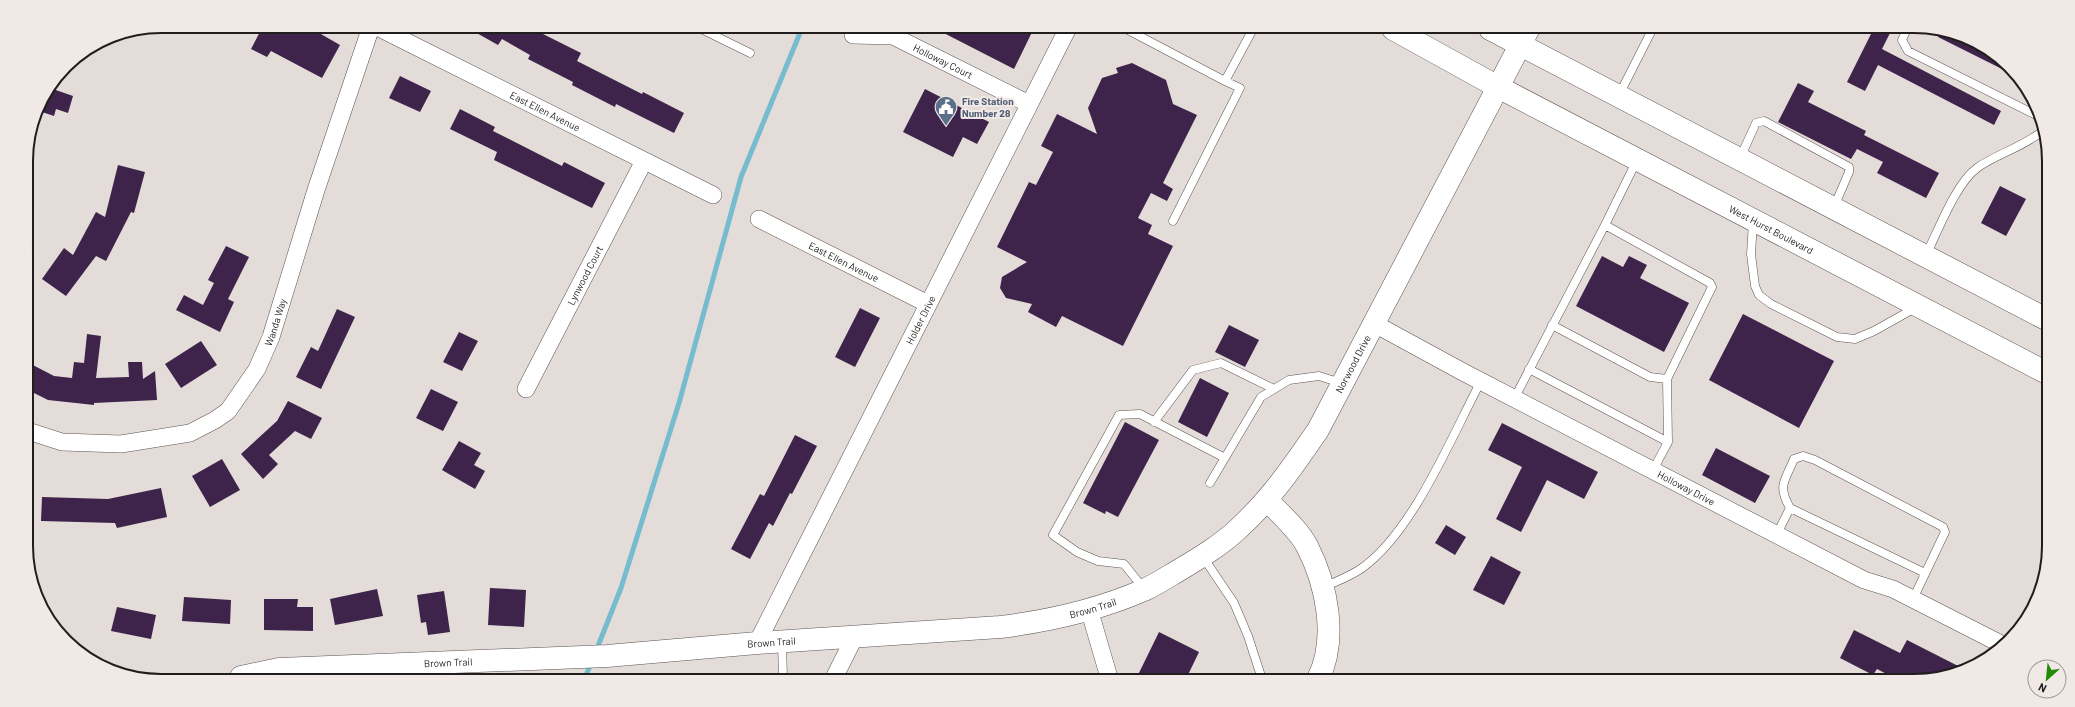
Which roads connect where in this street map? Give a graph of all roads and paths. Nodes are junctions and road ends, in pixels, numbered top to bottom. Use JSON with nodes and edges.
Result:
{"nodes":[{"id":1,"x":369,"y":33,"type":"edge"},
{"id":2,"x":389,"y":33,"type":"edge"},
{"id":3,"x":709,"y":33,"type":"edge"},
{"id":4,"x":1065,"y":33,"type":"edge"},
{"id":5,"x":1135,"y":33,"type":"edge"},
{"id":6,"x":1251,"y":33,"type":"edge"},
{"id":7,"x":1400,"y":33,"type":"edge"},
{"id":8,"x":1505,"y":33,"type":"edge"},
{"id":9,"x":1650,"y":33,"type":"edge"},
{"id":10,"x":1905,"y":33,"type":"edge"},
{"id":11,"x":853,"y":35,"type":"dead end"},
{"id":12,"x":1524,"y":37,"type":"edge"},
{"id":13,"x":750,"y":53,"type":"dead end"},
{"id":14,"x":1225,"y":81,"type":"junction"},
{"id":15,"x":1498,"y":86,"type":"junction"},
{"id":16,"x":1618,"y":97,"type":"junction"},
{"id":17,"x":1029,"y":104,"type":"junction"},
{"id":18,"x":2032,"y":113,"type":"edge"},
{"id":19,"x":2039,"y":134,"type":"edge"},
{"id":20,"x":1740,"y":158,"type":"junction"},
{"id":21,"x":1637,"y":159,"type":"junction"},
{"id":22,"x":644,"y":161,"type":"junction"},
{"id":23,"x":713,"y":195,"type":"dead end"},
{"id":24,"x":1834,"y":208,"type":"junction"},
{"id":25,"x":759,"y":219,"type":"dead end"},
{"id":26,"x":1753,"y":220,"type":"junction"},
{"id":27,"x":1173,"y":221,"type":"dead end"},
{"id":28,"x":1605,"y":225,"type":"junction"},
{"id":29,"x":1926,"y":256,"type":"junction"},
{"id":30,"x":928,"y":304,"type":"junction"},
{"id":31,"x":1918,"y":306,"type":"junction"},
{"id":32,"x":2042,"y":317,"type":"edge"},
{"id":33,"x":1374,"y":323,"type":"junction"},
{"id":34,"x":1552,"y":325,"type":"junction"},
{"id":35,"x":1529,"y":370,"type":"junction"},
{"id":36,"x":2042,"y":370,"type":"edge"},
{"id":37,"x":1667,"y":379,"type":"junction"},
{"id":38,"x":1481,"y":381,"type":"junction"},
{"id":39,"x":1342,"y":383,"type":"junction"},
{"id":40,"x":526,"y":389,"type":"dead end"},
{"id":41,"x":1274,"y":389,"type":"junction"},
{"id":42,"x":1514,"y":399,"type":"junction"},
{"id":43,"x":1154,"y":422,"type":"junction"},
{"id":44,"x":33,"y":433,"type":"edge"},
{"id":45,"x":1668,"y":442,"type":"junction"},
{"id":46,"x":1225,"y":458,"type":"junction"},
{"id":47,"x":1653,"y":470,"type":"junction"},
{"id":48,"x":1210,"y":483,"type":"dead end"},
{"id":49,"x":1267,"y":500,"type":"junction"},
{"id":50,"x":1790,"y":508,"type":"junction"},
{"id":51,"x":1777,"y":534,"type":"junction"},
{"id":52,"x":1203,"y":556,"type":"junction"},
{"id":53,"x":1925,"y":574,"type":"junction"},
{"id":54,"x":1322,"y":588,"type":"junction"},
{"id":55,"x":1145,"y":590,"type":"junction"},
{"id":56,"x":1913,"y":599,"type":"junction"},
{"id":57,"x":1089,"y":609,"type":"junction"},
{"id":58,"x":773,"y":612,"type":"junction"},
{"id":59,"x":855,"y":636,"type":"junction"},
{"id":60,"x":782,"y":641,"type":"junction"},
{"id":61,"x":1998,"y":642,"type":"edge"},
{"id":62,"x":757,"y":643,"type":"junction"},
{"id":63,"x":255,"y":674,"type":"edge"},
{"id":64,"x":783,"y":674,"type":"edge"},
{"id":65,"x":836,"y":674,"type":"edge"},
{"id":66,"x":1108,"y":674,"type":"edge"},
{"id":67,"x":1260,"y":674,"type":"edge"},
{"id":68,"x":1319,"y":674,"type":"edge"}],
"edges":[{"from":1,"to":44,"type":"street","name":"Wanda Way"},
{"from":2,"to":22,"type":"street","name":"East Ellen Avenue"},
{"from":3,"to":13,"type":"lane"},
{"from":4,"to":17,"type":"street","name":"Holder Drive"},
{"from":5,"to":14,"type":"lane"},
{"from":6,"to":14,"type":"lane"},
{"from":7,"to":15,"type":"main road","name":"West Hurst Boulevard"},
{"from":8,"to":12,"type":"main road"},
{"from":9,"to":16,"type":"lane"},
{"from":10,"to":18,"type":"lane"},
{"from":11,"to":17,"type":"street","name":"Holloway Court"},
{"from":12,"to":15,"type":"main road","name":"Norwood Drive"},
{"from":12,"to":16,"type":"main road"},
{"from":14,"to":27,"type":"lane"},
{"from":15,"to":21,"type":"main road","name":"West Hurst Boulevard"},
{"from":15,"to":33,"type":"main road","name":"Norwood Drive"},
{"from":16,"to":20,"type":"main road"},
{"from":17,"to":30,"type":"street","name":"Holder Drive"},
{"from":19,"to":29,"type":"lane"},
{"from":20,"to":24,"type":"main road"},
{"from":20,"to":24,"type":"lane"},
{"from":21,"to":26,"type":"main road","name":"West Hurst Boulevard"},
{"from":21,"to":28,"type":"lane"},
{"from":22,"to":23,"type":"street","name":"East Ellen Avenue"},
{"from":22,"to":40,"type":"street","name":"Lynwood Court"},
{"from":24,"to":29,"type":"main road"},
{"from":25,"to":30,"type":"street","name":"East Ellen Avenue"},
{"from":26,"to":31,"type":"main road","name":"West Hurst Boulevard"},
{"from":26,"to":31,"type":"lane"},
{"from":28,"to":34,"type":"lane"},
{"from":28,"to":37,"type":"lane"},
{"from":29,"to":32,"type":"main road"},
{"from":30,"to":58,"type":"street","name":"Holder Drive"},
{"from":31,"to":36,"type":"main road","name":"West Hurst Boulevard"},
{"from":33,"to":38,"type":"street","name":"Holloway Drive"},
{"from":33,"to":39,"type":"main road","name":"Norwood Drive"},
{"from":34,"to":35,"type":"lane"},
{"from":34,"to":37,"type":"lane"},
{"from":35,"to":42,"type":"lane"},
{"from":35,"to":45,"type":"lane"},
{"from":37,"to":45,"type":"lane"},
{"from":38,"to":42,"type":"street","name":"Holloway Drive"},
{"from":38,"to":54,"type":"lane"},
{"from":39,"to":41,"type":"lane"},
{"from":39,"to":49,"type":"main road","name":"Norwood Drive"},
{"from":41,"to":43,"type":"lane"},
{"from":41,"to":46,"type":"lane"},
{"from":42,"to":47,"type":"street","name":"Holloway Drive"},
{"from":43,"to":46,"type":"lane"},
{"from":43,"to":55,"type":"lane"},
{"from":45,"to":47,"type":"lane"},
{"from":46,"to":48,"type":"lane"},
{"from":47,"to":51,"type":"street","name":"Holloway Drive"},
{"from":49,"to":52,"type":"main road","name":"Brown Trail"},
{"from":49,"to":54,"type":"main road"},
{"from":50,"to":51,"type":"lane"},
{"from":50,"to":53,"type":"lane"},
{"from":50,"to":53,"type":"lane"},
{"from":51,"to":56,"type":"street","name":"Holloway Drive"},
{"from":52,"to":55,"type":"main road","name":"Brown Trail"},
{"from":52,"to":67,"type":"lane"},
{"from":53,"to":56,"type":"lane"},
{"from":54,"to":68,"type":"main road"},
{"from":55,"to":57,"type":"main road","name":"Brown Trail"},
{"from":56,"to":61,"type":"street","name":"Holloway Drive"},
{"from":57,"to":59,"type":"main road","name":"Brown Trail"},
{"from":57,"to":66,"type":"street"},
{"from":58,"to":60,"type":"street"},
{"from":58,"to":62,"type":"street","name":"Holder Drive"},
{"from":59,"to":60,"type":"main road","name":"Brown Trail"},
{"from":59,"to":65,"type":"street"},
{"from":60,"to":62,"type":"main road","name":"Brown Trail"},
{"from":60,"to":64,"type":"lane"},
{"from":62,"to":63,"type":"main road","name":"Brown Trail"}]}
